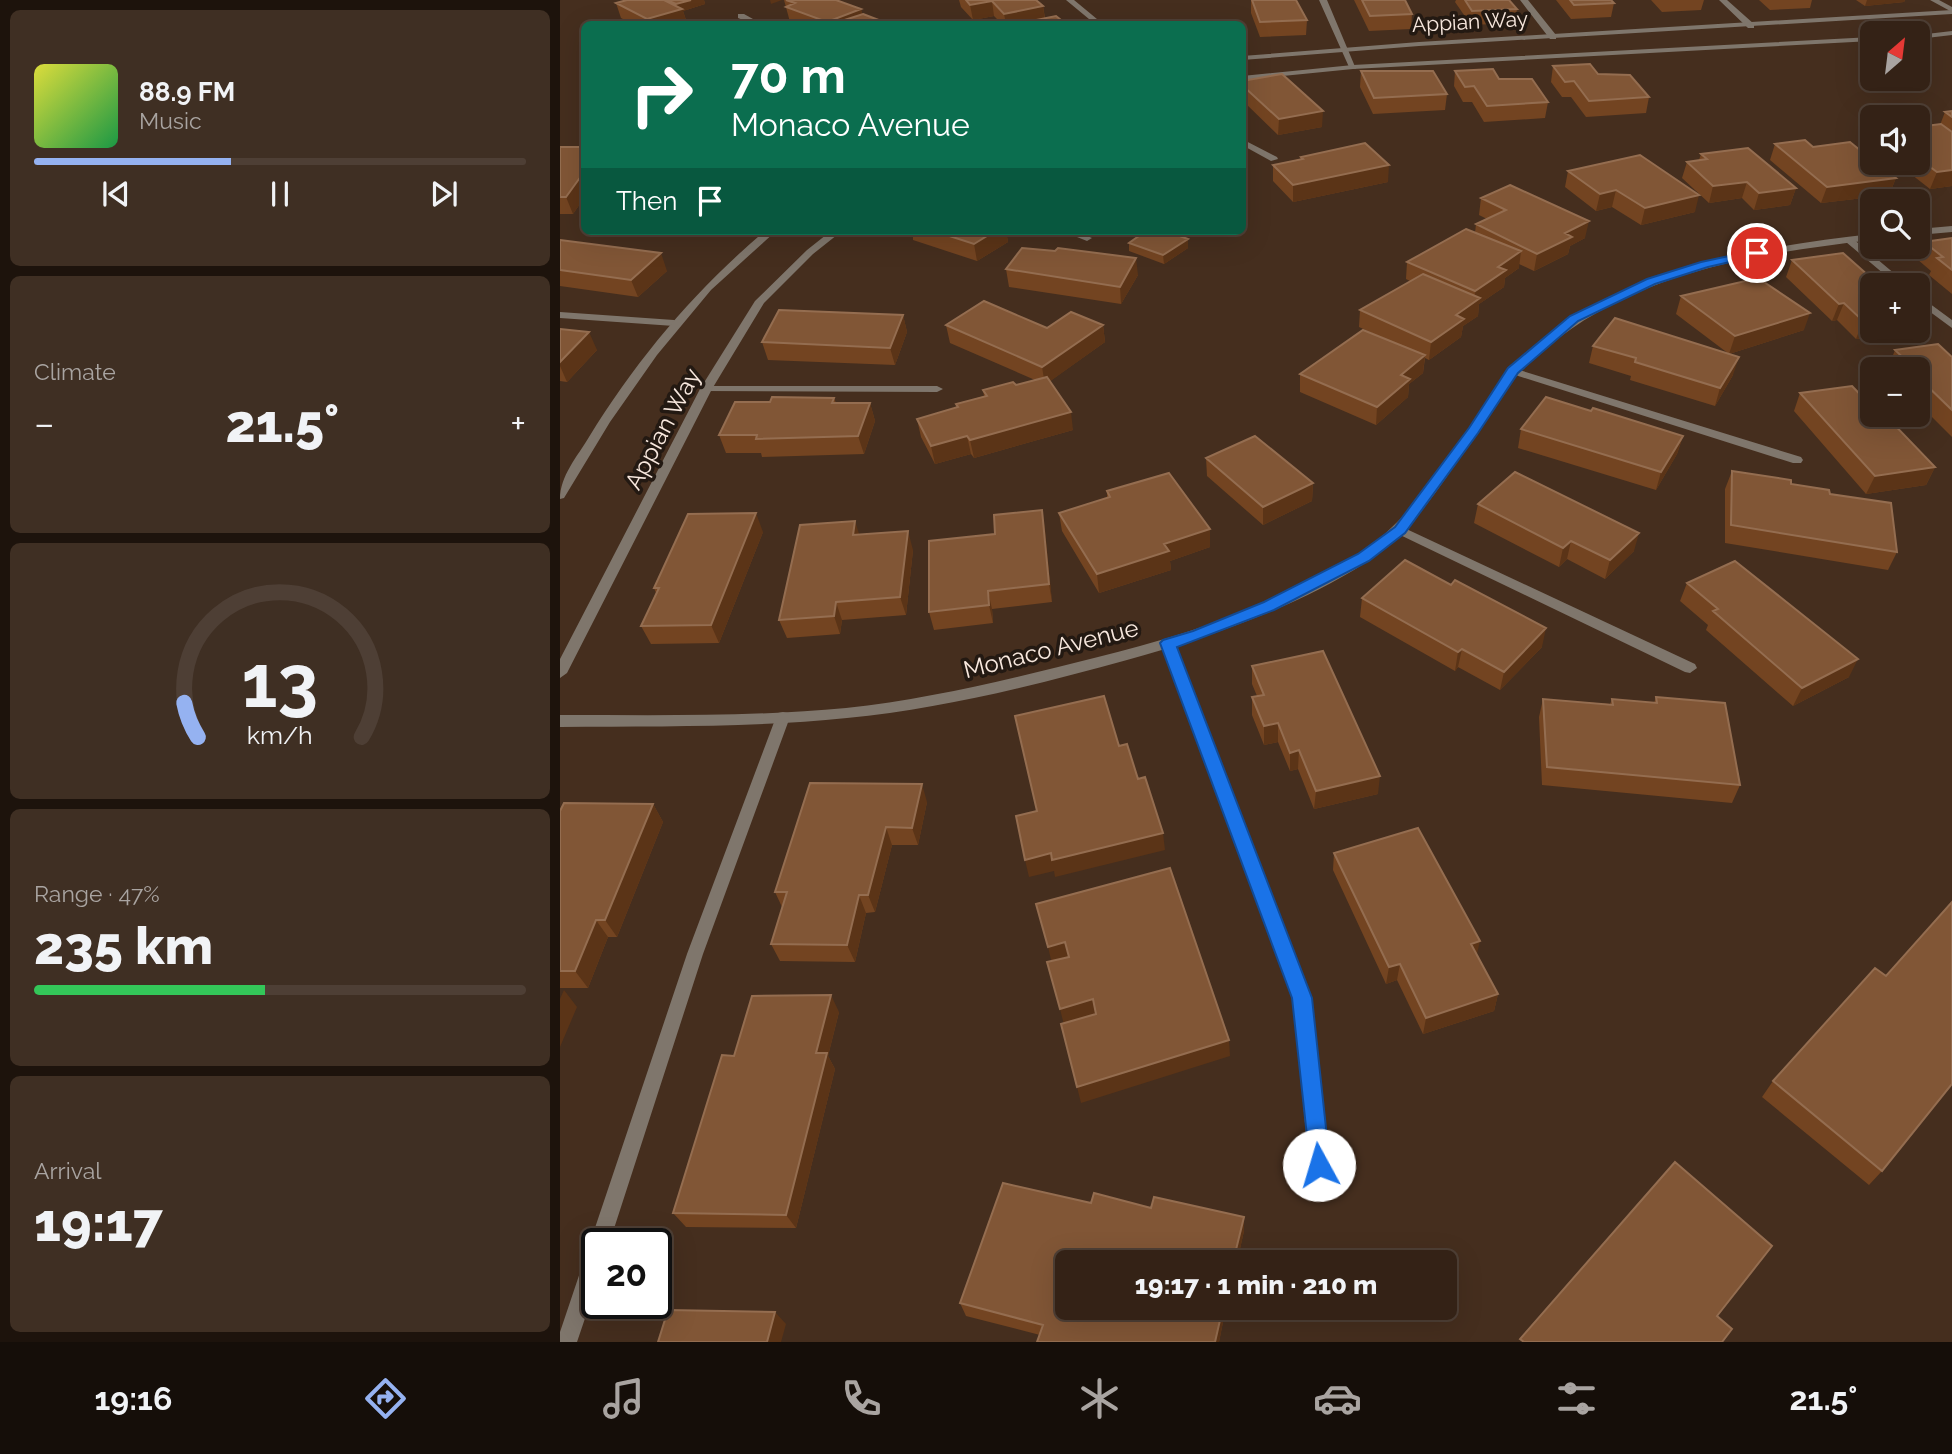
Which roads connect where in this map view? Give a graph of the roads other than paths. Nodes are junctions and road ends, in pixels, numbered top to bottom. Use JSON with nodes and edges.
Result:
{"nodes":[{"id":1,"x":1070,"y":0,"type":"edge"},
{"id":2,"x":1323,"y":0,"type":"edge"},
{"id":3,"x":1524,"y":0,"type":"edge"},
{"id":4,"x":1723,"y":0,"type":"edge"},
{"id":5,"x":1934,"y":0,"type":"edge"},
{"id":6,"x":1952,"y":11,"type":"edge"},
{"id":7,"x":741,"y":16,"type":"dead end"},
{"id":8,"x":752,"y":21,"type":"edge"},
{"id":9,"x":1095,"y":21,"type":"edge"},
{"id":10,"x":1751,"y":26,"type":"junction"},
{"id":11,"x":1952,"y":33,"type":"edge"},
{"id":12,"x":1930,"y":36,"type":"edge"},
{"id":13,"x":1553,"y":37,"type":"junction"},
{"id":14,"x":1860,"y":40,"type":"edge"},
{"id":15,"x":1344,"y":48,"type":"junction"},
{"id":16,"x":1246,"y":58,"type":"edge"},
{"id":17,"x":1353,"y":67,"type":"junction"},
{"id":18,"x":1246,"y":78,"type":"edge"},
{"id":19,"x":1246,"y":143,"type":"edge"},
{"id":20,"x":1274,"y":159,"type":"dead end"},
{"id":21,"x":1952,"y":229,"type":"edge"},
{"id":22,"x":1930,"y":231,"type":"edge"},
{"id":23,"x":766,"y":235,"type":"edge"},
{"id":24,"x":832,"y":235,"type":"edge"},
{"id":25,"x":1079,"y":235,"type":"edge"},
{"id":26,"x":1087,"y":238,"type":"dead end"},
{"id":27,"x":1860,"y":239,"type":"edge"},
{"id":28,"x":1849,"y":240,"type":"junction"},
{"id":29,"x":1889,"y":273,"type":"edge"},
{"id":30,"x":1930,"y":308,"type":"edge"},
{"id":31,"x":560,"y":315,"type":"edge"},
{"id":32,"x":674,"y":323,"type":"junction"},
{"id":33,"x":1952,"y":325,"type":"edge"},
{"id":34,"x":1513,"y":371,"type":"junction"},
{"id":35,"x":706,"y":389,"type":"junction"},
{"id":36,"x":937,"y":389,"type":"dead end"},
{"id":37,"x":1797,"y":460,"type":"dead end"},
{"id":38,"x":561,"y":492,"type":"edge"},
{"id":39,"x":1400,"y":530,"type":"junction"},
{"id":40,"x":1168,"y":643,"type":"junction"},
{"id":41,"x":1690,"y":668,"type":"dead end"},
{"id":42,"x":560,"y":673,"type":"edge"},
{"id":43,"x":783,"y":717,"type":"junction"},
{"id":44,"x":560,"y":721,"type":"edge"},
{"id":45,"x":1319,"y":1165,"type":"dead end"},
{"id":46,"x":604,"y":1228,"type":"edge"},
{"id":47,"x":581,"y":1301,"type":"edge"},
{"id":48,"x":568,"y":1342,"type":"edge"}],
"edges":[{"from":1,"to":9,"type":"street"},
{"from":2,"to":15,"type":"street"},
{"from":3,"to":13,"type":"street"},
{"from":4,"to":10,"type":"street"},
{"from":5,"to":6,"type":"street"},
{"from":6,"to":10,"type":"street","name":"Appian Way"},
{"from":7,"to":8,"type":"street"},
{"from":10,"to":13,"type":"street","name":"Appian Way"},
{"from":11,"to":12,"type":"street"},
{"from":13,"to":15,"type":"street","name":"Appian Way"},
{"from":14,"to":17,"type":"street","name":"Appian Way"},
{"from":15,"to":16,"type":"street","name":"Appian Way"},
{"from":15,"to":17,"type":"street"},
{"from":17,"to":18,"type":"street","name":"Appian Way"},
{"from":19,"to":20,"type":"street"},
{"from":21,"to":22,"type":"street"},
{"from":23,"to":32,"type":"street","name":"Appian Way"},
{"from":24,"to":35,"type":"street","name":"Appian Way"},
{"from":25,"to":26,"type":"street"},
{"from":27,"to":28,"type":"street","name":"Monaco Avenue"},
{"from":28,"to":29,"type":"street"},
{"from":28,"to":34,"type":"street","name":"Monaco Avenue"},
{"from":30,"to":33,"type":"street"},
{"from":31,"to":32,"type":"street"},
{"from":32,"to":38,"type":"street","name":"Appian Way"},
{"from":34,"to":37,"type":"street"},
{"from":34,"to":39,"type":"street","name":"Monaco Avenue"},
{"from":35,"to":36,"type":"street"},
{"from":35,"to":42,"type":"street","name":"Appian Way"},
{"from":39,"to":40,"type":"street","name":"Monaco Avenue"},
{"from":39,"to":41,"type":"street"},
{"from":40,"to":43,"type":"street","name":"Monaco Avenue"},
{"from":40,"to":45,"type":"street"},
{"from":43,"to":44,"type":"street","name":"Monaco Avenue"},
{"from":43,"to":46,"type":"street"},
{"from":47,"to":48,"type":"street"}]}
